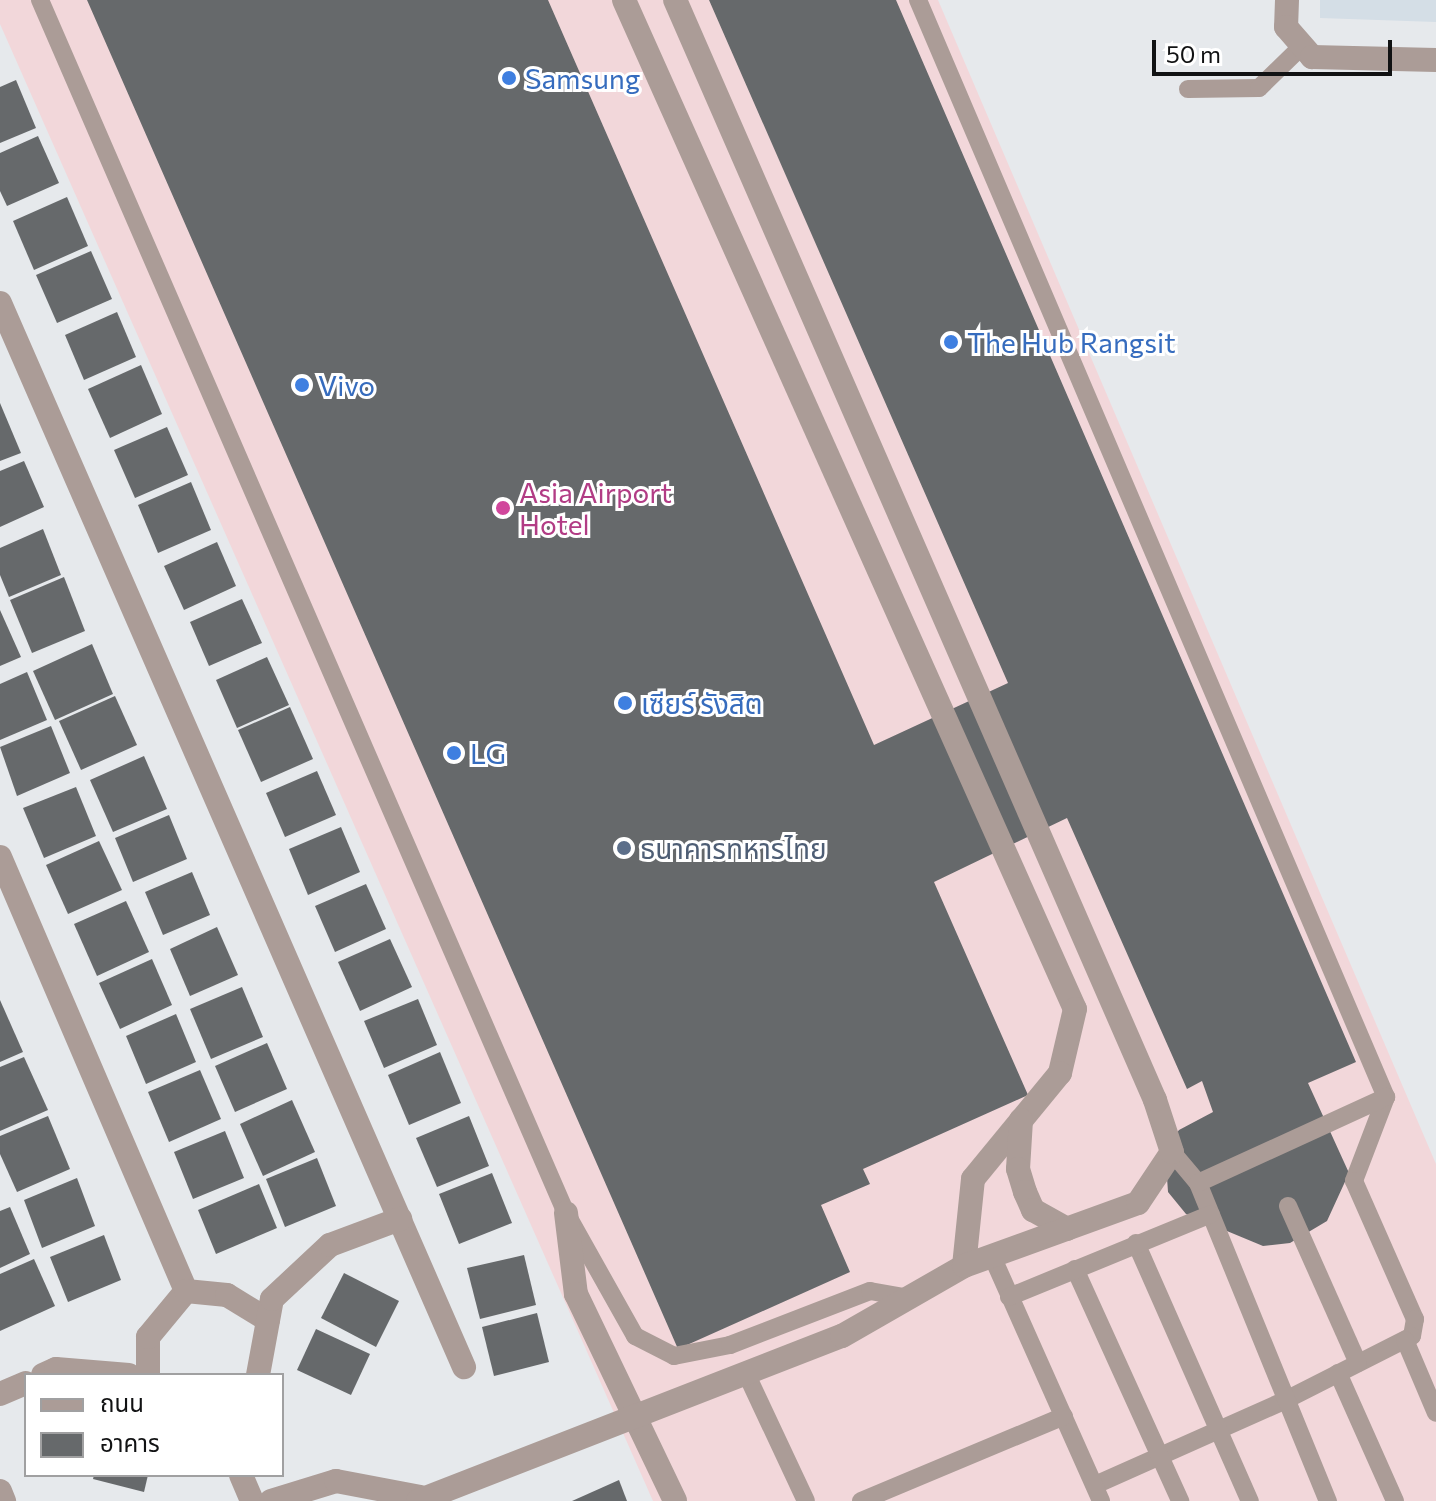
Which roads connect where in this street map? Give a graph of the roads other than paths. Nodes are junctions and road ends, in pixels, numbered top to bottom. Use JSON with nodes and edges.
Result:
{"nodes":[{"id":1,"x":40,"y":0,"type":"edge"},
{"id":2,"x":624,"y":0,"type":"edge"},
{"id":3,"x":675,"y":0,"type":"edge"},
{"id":4,"x":918,"y":0,"type":"edge"},
{"id":5,"x":1287,"y":0,"type":"edge"},
{"id":6,"x":1302,"y":46,"type":"junction"},
{"id":7,"x":1436,"y":60,"type":"edge"},
{"id":8,"x":1188,"y":89,"type":"dead end"},
{"id":9,"x":0,"y":303,"type":"edge"},
{"id":10,"x":0,"y":857,"type":"edge"},
{"id":11,"x":1386,"y":1097,"type":"junction"},
{"id":12,"x":1021,"y":1120,"type":"junction"},
{"id":13,"x":1172,"y":1152,"type":"junction"},
{"id":14,"x":1198,"y":1183,"type":"junction"},
{"id":15,"x":1288,"y":1206,"type":"dead end"},
{"id":16,"x":566,"y":1213,"type":"junction"},
{"id":17,"x":1211,"y":1214,"type":"junction"},
{"id":18,"x":400,"y":1219,"type":"junction"},
{"id":19,"x":1067,"y":1229,"type":"junction"},
{"id":20,"x":1136,"y":1243,"type":"junction"},
{"id":21,"x":992,"y":1256,"type":"junction"},
{"id":22,"x":964,"y":1266,"type":"junction"},
{"id":23,"x":1075,"y":1269,"type":"junction"},
{"id":24,"x":186,"y":1291,"type":"junction"},
{"id":25,"x":1009,"y":1297,"type":"junction"},
{"id":26,"x":908,"y":1298,"type":"junction"},
{"id":27,"x":268,"y":1320,"type":"junction"},
{"id":28,"x":1405,"y":1340,"type":"junction"},
{"id":29,"x":1358,"y":1363,"type":"junction"},
{"id":30,"x":464,"y":1367,"type":"dead end"},
{"id":31,"x":47,"y":1373,"type":"edge"},
{"id":32,"x":105,"y":1373,"type":"edge"},
{"id":33,"x":148,"y":1373,"type":"edge"},
{"id":34,"x":258,"y":1373,"type":"edge"},
{"id":35,"x":746,"y":1373,"type":"junction"},
{"id":36,"x":1338,"y":1373,"type":"junction"},
{"id":37,"x":24,"y":1384,"type":"edge"},
{"id":38,"x":0,"y":1394,"type":"edge"},
{"id":39,"x":1286,"y":1400,"type":"junction"},
{"id":40,"x":1436,"y":1413,"type":"edge"},
{"id":41,"x":1064,"y":1416,"type":"junction"},
{"id":42,"x":633,"y":1417,"type":"junction"},
{"id":43,"x":1218,"y":1430,"type":"junction"},
{"id":44,"x":1161,"y":1457,"type":"junction"},
{"id":45,"x":242,"y":1477,"type":"edge"},
{"id":46,"x":279,"y":1490,"type":"edge"},
{"id":47,"x":0,"y":1491,"type":"edge"},
{"id":48,"x":1098,"y":1493,"type":"edge"},
{"id":49,"x":420,"y":1499,"type":"edge"},
{"id":50,"x":4,"y":1501,"type":"edge"},
{"id":51,"x":252,"y":1501,"type":"edge"},
{"id":52,"x":675,"y":1501,"type":"edge"},
{"id":53,"x":806,"y":1501,"type":"edge"},
{"id":54,"x":861,"y":1501,"type":"edge"},
{"id":55,"x":1180,"y":1501,"type":"edge"},
{"id":56,"x":1250,"y":1501,"type":"edge"},
{"id":57,"x":1328,"y":1501,"type":"edge"},
{"id":58,"x":1395,"y":1501,"type":"edge"}],
"edges":[{"from":1,"to":16,"type":"lane"},
{"from":2,"to":12,"type":"street"},
{"from":3,"to":13,"type":"street"},
{"from":4,"to":11,"type":"lane"},
{"from":5,"to":6,"type":"street"},
{"from":6,"to":7,"type":"street"},
{"from":6,"to":8,"type":"lane"},
{"from":9,"to":18,"type":"street"},
{"from":10,"to":24,"type":"street"},
{"from":11,"to":14,"type":"lane"},
{"from":11,"to":28,"type":"lane"},
{"from":12,"to":19,"type":"street"},
{"from":12,"to":22,"type":"street"},
{"from":13,"to":14,"type":"lane"},
{"from":13,"to":19,"type":"street"},
{"from":14,"to":17,"type":"lane"},
{"from":15,"to":29,"type":"lane"},
{"from":16,"to":26,"type":"lane"},
{"from":16,"to":42,"type":"street"},
{"from":17,"to":20,"type":"lane"},
{"from":17,"to":39,"type":"lane"},
{"from":18,"to":27,"type":"street"},
{"from":18,"to":30,"type":"street"},
{"from":19,"to":21,"type":"street"},
{"from":20,"to":23,"type":"lane"},
{"from":20,"to":43,"type":"lane"},
{"from":21,"to":22,"type":"street"},
{"from":21,"to":25,"type":"lane"},
{"from":22,"to":26,"type":"street"},
{"from":23,"to":25,"type":"lane"},
{"from":23,"to":44,"type":"lane"},
{"from":24,"to":27,"type":"street"},
{"from":24,"to":33,"type":"street"},
{"from":25,"to":41,"type":"lane"},
{"from":26,"to":35,"type":"street"},
{"from":27,"to":34,"type":"street"},
{"from":28,"to":29,"type":"lane"},
{"from":28,"to":40,"type":"lane"},
{"from":29,"to":36,"type":"lane"},
{"from":31,"to":32,"type":"street"},
{"from":35,"to":42,"type":"street"},
{"from":35,"to":53,"type":"lane"},
{"from":36,"to":39,"type":"lane"},
{"from":36,"to":58,"type":"lane"},
{"from":37,"to":38,"type":"street"},
{"from":39,"to":43,"type":"lane"},
{"from":39,"to":57,"type":"lane"},
{"from":41,"to":48,"type":"lane"},
{"from":41,"to":54,"type":"lane"},
{"from":42,"to":49,"type":"street"},
{"from":42,"to":52,"type":"street"},
{"from":43,"to":44,"type":"lane"},
{"from":43,"to":56,"type":"lane"},
{"from":44,"to":48,"type":"lane"},
{"from":44,"to":55,"type":"lane"},
{"from":45,"to":51,"type":"street"},
{"from":46,"to":49,"type":"street"},
{"from":47,"to":50,"type":"street"}]}
